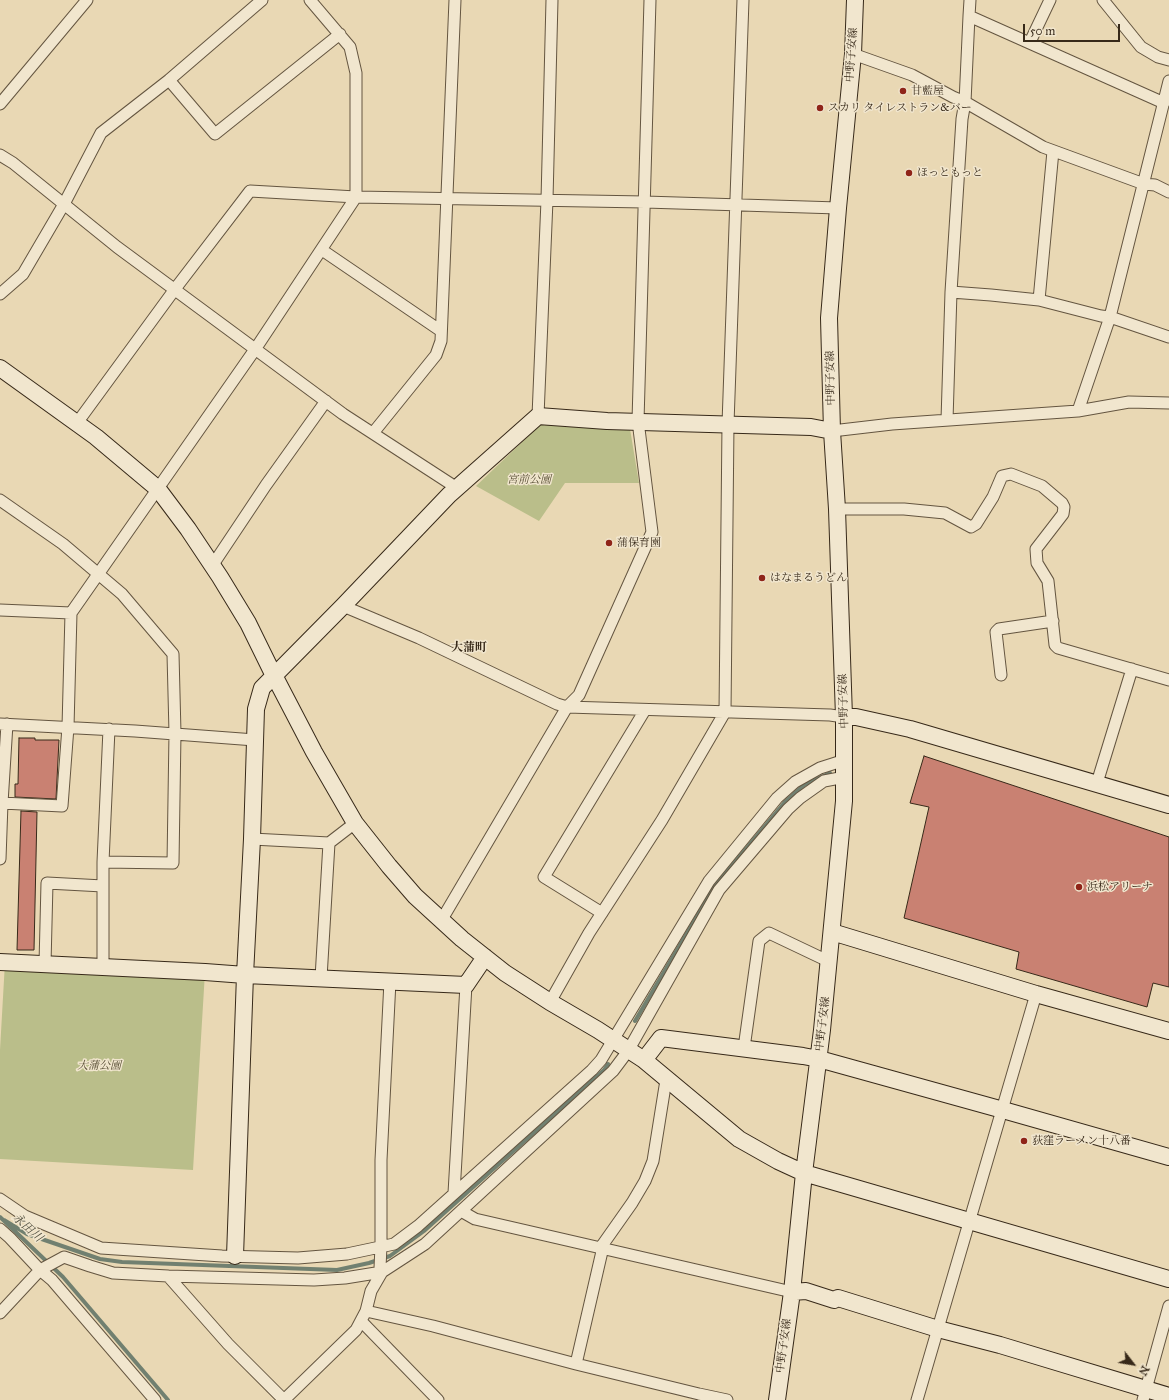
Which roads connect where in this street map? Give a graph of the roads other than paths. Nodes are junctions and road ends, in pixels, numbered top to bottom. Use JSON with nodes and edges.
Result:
{"nodes":[{"id":1,"x":87,"y":0,"type":"edge"},
{"id":2,"x":262,"y":0,"type":"edge"},
{"id":3,"x":310,"y":0,"type":"edge"},
{"id":4,"x":455,"y":0,"type":"edge"},
{"id":5,"x":552,"y":0,"type":"edge"},
{"id":6,"x":650,"y":0,"type":"edge"},
{"id":7,"x":743,"y":0,"type":"edge"},
{"id":8,"x":855,"y":0,"type":"edge"},
{"id":9,"x":970,"y":0,"type":"edge"},
{"id":10,"x":1050,"y":0,"type":"edge"},
{"id":11,"x":1103,"y":0,"type":"edge"},
{"id":12,"x":969,"y":16,"type":"junction"},
{"id":13,"x":340,"y":34,"type":"junction"},
{"id":14,"x":1030,"y":42,"type":"junction"},
{"id":15,"x":853,"y":54,"type":"junction"},
{"id":16,"x":1169,"y":60,"type":"edge"},
{"id":17,"x":170,"y":80,"type":"junction"},
{"id":18,"x":1169,"y":81,"type":"edge"},
{"id":19,"x":965,"y":102,"type":"junction"},
{"id":20,"x":1164,"y":102,"type":"junction"},
{"id":21,"x":0,"y":104,"type":"edge"},
{"id":22,"x":1053,"y":151,"type":"junction"},
{"id":23,"x":0,"y":155,"type":"edge"},
{"id":24,"x":1144,"y":184,"type":"junction"},
{"id":25,"x":1169,"y":192,"type":"edge"},
{"id":26,"x":356,"y":197,"type":"junction"},
{"id":27,"x":447,"y":198,"type":"junction"},
{"id":28,"x":547,"y":200,"type":"junction"},
{"id":29,"x":645,"y":202,"type":"junction"},
{"id":30,"x":64,"y":204,"type":"junction"},
{"id":31,"x":737,"y":205,"type":"junction"},
{"id":32,"x":838,"y":208,"type":"junction"},
{"id":33,"x":322,"y":250,"type":"junction"},
{"id":34,"x":175,"y":289,"type":"junction"},
{"id":35,"x":952,"y":292,"type":"junction"},
{"id":36,"x":0,"y":294,"type":"edge"},
{"id":37,"x":1039,"y":300,"type":"junction"},
{"id":38,"x":1110,"y":317,"type":"junction"},
{"id":39,"x":441,"y":331,"type":"junction"},
{"id":40,"x":1169,"y":337,"type":"edge"},
{"id":41,"x":256,"y":348,"type":"junction"},
{"id":42,"x":0,"y":368,"type":"edge"},
{"id":43,"x":326,"y":401,"type":"junction"},
{"id":44,"x":1169,"y":403,"type":"edge"},
{"id":45,"x":1078,"y":411,"type":"junction"},
{"id":46,"x":538,"y":416,"type":"junction"},
{"id":47,"x":947,"y":420,"type":"junction"},
{"id":48,"x":638,"y":422,"type":"junction"},
{"id":49,"x":77,"y":423,"type":"junction"},
{"id":50,"x":728,"y":424,"type":"junction"},
{"id":51,"x":832,"y":431,"type":"junction"},
{"id":52,"x":373,"y":433,"type":"junction"},
{"id":53,"x":457,"y":488,"type":"junction"},
{"id":54,"x":158,"y":489,"type":"junction"},
{"id":55,"x":0,"y":500,"type":"edge"},
{"id":56,"x":837,"y":509,"type":"junction"},
{"id":57,"x":212,"y":566,"type":"junction"},
{"id":58,"x":98,"y":575,"type":"junction"},
{"id":59,"x":343,"y":606,"type":"junction"},
{"id":60,"x":0,"y":610,"type":"edge"},
{"id":61,"x":71,"y":613,"type":"junction"},
{"id":62,"x":1052,"y":621,"type":"junction"},
{"id":63,"x":1132,"y":669,"type":"junction"},
{"id":64,"x":1000,"y":674,"type":"dead end"},
{"id":65,"x":274,"y":676,"type":"junction"},
{"id":66,"x":1169,"y":680,"type":"edge"},
{"id":67,"x":568,"y":707,"type":"junction"},
{"id":68,"x":645,"y":710,"type":"junction"},
{"id":69,"x":725,"y":712,"type":"junction"},
{"id":70,"x":844,"y":717,"type":"junction"},
{"id":71,"x":3,"y":724,"type":"edge"},
{"id":72,"x":68,"y":727,"type":"junction"},
{"id":73,"x":109,"y":729,"type":"junction"},
{"id":74,"x":175,"y":733,"type":"junction"},
{"id":75,"x":255,"y":740,"type":"junction"},
{"id":76,"x":845,"y":760,"type":"junction"},
{"id":77,"x":845,"y":777,"type":"junction"},
{"id":78,"x":1097,"y":783,"type":"junction"},
{"id":79,"x":2,"y":803,"type":"junction"},
{"id":80,"x":1169,"y":805,"type":"edge"},
{"id":81,"x":355,"y":823,"type":"junction"},
{"id":82,"x":252,"y":839,"type":"junction"},
{"id":83,"x":329,"y":844,"type":"junction"},
{"id":84,"x":0,"y":859,"type":"edge"},
{"id":85,"x":103,"y":862,"type":"junction"},
{"id":86,"x":103,"y":886,"type":"junction"},
{"id":87,"x":602,"y":913,"type":"junction"},
{"id":88,"x":441,"y":921,"type":"junction"},
{"id":89,"x":832,"y":932,"type":"junction"},
{"id":90,"x":485,"y":957,"type":"junction"},
{"id":91,"x":0,"y":962,"type":"edge"},
{"id":92,"x":830,"y":962,"type":"junction"},
{"id":93,"x":45,"y":964,"type":"junction"},
{"id":94,"x":103,"y":967,"type":"junction"},
{"id":95,"x":245,"y":975,"type":"junction"},
{"id":96,"x":321,"y":978,"type":"junction"},
{"id":97,"x":390,"y":981,"type":"junction"},
{"id":98,"x":466,"y":985,"type":"junction"},
{"id":99,"x":1036,"y":994,"type":"junction"},
{"id":100,"x":550,"y":1002,"type":"junction"},
{"id":101,"x":1169,"y":1031,"type":"edge"},
{"id":102,"x":613,"y":1040,"type":"junction"},
{"id":103,"x":744,"y":1048,"type":"junction"},
{"id":104,"x":628,"y":1051,"type":"junction"},
{"id":105,"x":819,"y":1059,"type":"junction"},
{"id":106,"x":644,"y":1060,"type":"junction"},
{"id":107,"x":666,"y":1080,"type":"junction"},
{"id":108,"x":1003,"y":1110,"type":"junction"},
{"id":109,"x":1169,"y":1157,"type":"edge"},
{"id":110,"x":804,"y":1173,"type":"junction"},
{"id":111,"x":454,"y":1193,"type":"junction"},
{"id":112,"x":0,"y":1199,"type":"edge"},
{"id":113,"x":461,"y":1211,"type":"junction"},
{"id":114,"x":970,"y":1220,"type":"junction"},
{"id":115,"x":0,"y":1229,"type":"edge"},
{"id":116,"x":602,"y":1247,"type":"junction"},
{"id":117,"x":381,"y":1250,"type":"junction"},
{"id":118,"x":235,"y":1256,"type":"junction"},
{"id":119,"x":40,"y":1270,"type":"junction"},
{"id":120,"x":381,"y":1270,"type":"junction"},
{"id":121,"x":168,"y":1276,"type":"junction"},
{"id":122,"x":1169,"y":1278,"type":"edge"},
{"id":123,"x":792,"y":1292,"type":"junction"},
{"id":124,"x":1169,"y":1306,"type":"edge"},
{"id":125,"x":366,"y":1311,"type":"junction"},
{"id":126,"x":0,"y":1313,"type":"edge"},
{"id":127,"x":361,"y":1321,"type":"junction"},
{"id":128,"x":938,"y":1329,"type":"junction"},
{"id":129,"x":576,"y":1364,"type":"junction"},
{"id":130,"x":1144,"y":1394,"type":"edge"},
{"id":131,"x":1169,"y":1396,"type":"edge"},
{"id":132,"x":695,"y":1397,"type":"edge"},
{"id":133,"x":155,"y":1400,"type":"edge"},
{"id":134,"x":284,"y":1400,"type":"edge"},
{"id":135,"x":438,"y":1400,"type":"edge"},
{"id":136,"x":727,"y":1400,"type":"edge"},
{"id":137,"x":777,"y":1400,"type":"edge"},
{"id":138,"x":917,"y":1400,"type":"edge"}],
"edges":[{"from":1,"to":21,"type":"street"},
{"from":2,"to":17,"type":"street"},
{"from":3,"to":13,"type":"street"},
{"from":4,"to":27,"type":"street"},
{"from":5,"to":28,"type":"street"},
{"from":6,"to":29,"type":"street"},
{"from":7,"to":31,"type":"street"},
{"from":8,"to":15,"type":"street","name":"中野子安線"},
{"from":9,"to":12,"type":"street"},
{"from":10,"to":14,"type":"street"},
{"from":11,"to":16,"type":"street"},
{"from":12,"to":14,"type":"street"},
{"from":12,"to":19,"type":"street"},
{"from":13,"to":17,"type":"street"},
{"from":13,"to":26,"type":"street"},
{"from":14,"to":20,"type":"street"},
{"from":15,"to":19,"type":"street"},
{"from":15,"to":32,"type":"street","name":"中野子安線"},
{"from":17,"to":30,"type":"street"},
{"from":18,"to":20,"type":"street"},
{"from":19,"to":22,"type":"street"},
{"from":19,"to":35,"type":"street"},
{"from":20,"to":24,"type":"street"},
{"from":22,"to":24,"type":"street"},
{"from":22,"to":37,"type":"street"},
{"from":23,"to":30,"type":"street"},
{"from":24,"to":25,"type":"street"},
{"from":24,"to":38,"type":"street"},
{"from":26,"to":27,"type":"street"},
{"from":26,"to":33,"type":"street"},
{"from":26,"to":34,"type":"street"},
{"from":27,"to":28,"type":"street"},
{"from":27,"to":39,"type":"street"},
{"from":28,"to":29,"type":"street"},
{"from":28,"to":46,"type":"street"},
{"from":29,"to":31,"type":"street"},
{"from":29,"to":48,"type":"street"},
{"from":30,"to":34,"type":"street"},
{"from":30,"to":36,"type":"street"},
{"from":31,"to":32,"type":"street"},
{"from":31,"to":50,"type":"street"},
{"from":32,"to":51,"type":"street","name":"中野子安線"},
{"from":33,"to":39,"type":"street"},
{"from":33,"to":41,"type":"street"},
{"from":34,"to":41,"type":"street"},
{"from":34,"to":49,"type":"street"},
{"from":35,"to":37,"type":"street"},
{"from":35,"to":47,"type":"street"},
{"from":37,"to":38,"type":"street"},
{"from":38,"to":40,"type":"street"},
{"from":38,"to":45,"type":"street"},
{"from":39,"to":52,"type":"street"},
{"from":41,"to":43,"type":"street"},
{"from":41,"to":54,"type":"street"},
{"from":42,"to":49,"type":"street"},
{"from":43,"to":52,"type":"street"},
{"from":43,"to":57,"type":"street"},
{"from":44,"to":45,"type":"street"},
{"from":45,"to":47,"type":"street"},
{"from":46,"to":48,"type":"street"},
{"from":46,"to":53,"type":"street"},
{"from":47,"to":51,"type":"street"},
{"from":48,"to":50,"type":"street"},
{"from":48,"to":67,"type":"street"},
{"from":49,"to":54,"type":"street"},
{"from":50,"to":51,"type":"street"},
{"from":50,"to":69,"type":"street"},
{"from":51,"to":56,"type":"street","name":"中野子安線"},
{"from":52,"to":53,"type":"street"},
{"from":53,"to":59,"type":"street"},
{"from":54,"to":57,"type":"street"},
{"from":54,"to":58,"type":"street"},
{"from":55,"to":58,"type":"street"},
{"from":56,"to":62,"type":"street"},
{"from":56,"to":70,"type":"street","name":"中野子安線"},
{"from":57,"to":65,"type":"street"},
{"from":58,"to":61,"type":"street"},
{"from":58,"to":74,"type":"street"},
{"from":59,"to":65,"type":"street"},
{"from":59,"to":67,"type":"street"},
{"from":60,"to":61,"type":"street"},
{"from":61,"to":72,"type":"street"},
{"from":62,"to":63,"type":"street"},
{"from":62,"to":64,"type":"street"},
{"from":63,"to":66,"type":"street"},
{"from":63,"to":78,"type":"street"},
{"from":65,"to":75,"type":"street"},
{"from":65,"to":81,"type":"street"},
{"from":67,"to":68,"type":"street"},
{"from":67,"to":88,"type":"street"},
{"from":68,"to":69,"type":"street"},
{"from":68,"to":87,"type":"street"},
{"from":69,"to":70,"type":"street"},
{"from":69,"to":87,"type":"street"},
{"from":70,"to":76,"type":"street","name":"中野子安線"},
{"from":70,"to":78,"type":"street"},
{"from":71,"to":72,"type":"street"},
{"from":71,"to":79,"type":"street"},
{"from":72,"to":73,"type":"street"},
{"from":72,"to":79,"type":"street"},
{"from":73,"to":74,"type":"street"},
{"from":73,"to":85,"type":"street"},
{"from":74,"to":75,"type":"street"},
{"from":74,"to":85,"type":"street"},
{"from":75,"to":82,"type":"street"},
{"from":76,"to":77,"type":"street","name":"中野子安線"},
{"from":76,"to":102,"type":"street"},
{"from":77,"to":89,"type":"street","name":"中野子安線"},
{"from":77,"to":104,"type":"street"},
{"from":78,"to":80,"type":"street"},
{"from":79,"to":84,"type":"street"},
{"from":81,"to":83,"type":"street"},
{"from":81,"to":88,"type":"street"},
{"from":82,"to":83,"type":"street"},
{"from":82,"to":95,"type":"street"},
{"from":83,"to":96,"type":"street"},
{"from":85,"to":86,"type":"street"},
{"from":86,"to":93,"type":"street"},
{"from":86,"to":94,"type":"street"},
{"from":87,"to":100,"type":"street"},
{"from":88,"to":90,"type":"street"},
{"from":89,"to":92,"type":"street","name":"中野子安線"},
{"from":89,"to":99,"type":"street"},
{"from":90,"to":98,"type":"street"},
{"from":90,"to":100,"type":"street"},
{"from":91,"to":93,"type":"street"},
{"from":92,"to":103,"type":"street"},
{"from":92,"to":105,"type":"street","name":"中野子安線"},
{"from":93,"to":94,"type":"street"},
{"from":94,"to":95,"type":"street"},
{"from":95,"to":96,"type":"street"},
{"from":95,"to":118,"type":"street"},
{"from":96,"to":97,"type":"street"},
{"from":97,"to":98,"type":"street"},
{"from":97,"to":117,"type":"street"},
{"from":98,"to":111,"type":"street"},
{"from":99,"to":101,"type":"street"},
{"from":99,"to":108,"type":"street"},
{"from":100,"to":102,"type":"street"},
{"from":102,"to":104,"type":"street"},
{"from":102,"to":111,"type":"street"},
{"from":103,"to":105,"type":"street"},
{"from":103,"to":106,"type":"street"},
{"from":104,"to":106,"type":"street"},
{"from":104,"to":113,"type":"street"},
{"from":105,"to":108,"type":"street"},
{"from":105,"to":110,"type":"street","name":"中野子安線"},
{"from":106,"to":107,"type":"street"},
{"from":107,"to":110,"type":"street"},
{"from":107,"to":116,"type":"street"},
{"from":108,"to":109,"type":"street"},
{"from":108,"to":114,"type":"street"},
{"from":110,"to":114,"type":"street"},
{"from":110,"to":123,"type":"street","name":"中野子安線"},
{"from":111,"to":117,"type":"street"},
{"from":112,"to":118,"type":"street"},
{"from":113,"to":116,"type":"street"},
{"from":113,"to":120,"type":"street"},
{"from":114,"to":122,"type":"street"},
{"from":114,"to":128,"type":"street"},
{"from":115,"to":119,"type":"street"},
{"from":116,"to":123,"type":"street"},
{"from":116,"to":129,"type":"street"},
{"from":117,"to":118,"type":"street"},
{"from":117,"to":120,"type":"street"},
{"from":119,"to":121,"type":"street"},
{"from":119,"to":126,"type":"street"},
{"from":119,"to":133,"type":"street"},
{"from":120,"to":121,"type":"street"},
{"from":120,"to":125,"type":"street"},
{"from":121,"to":134,"type":"street"},
{"from":123,"to":128,"type":"street"},
{"from":123,"to":137,"type":"street","name":"中野子安線"},
{"from":124,"to":130,"type":"street"},
{"from":125,"to":127,"type":"street"},
{"from":125,"to":129,"type":"street"},
{"from":127,"to":134,"type":"street"},
{"from":127,"to":135,"type":"street"},
{"from":128,"to":130,"type":"street"},
{"from":128,"to":138,"type":"street"},
{"from":129,"to":132,"type":"street"},
{"from":130,"to":131,"type":"street"},
{"from":132,"to":136,"type":"street"}]}
